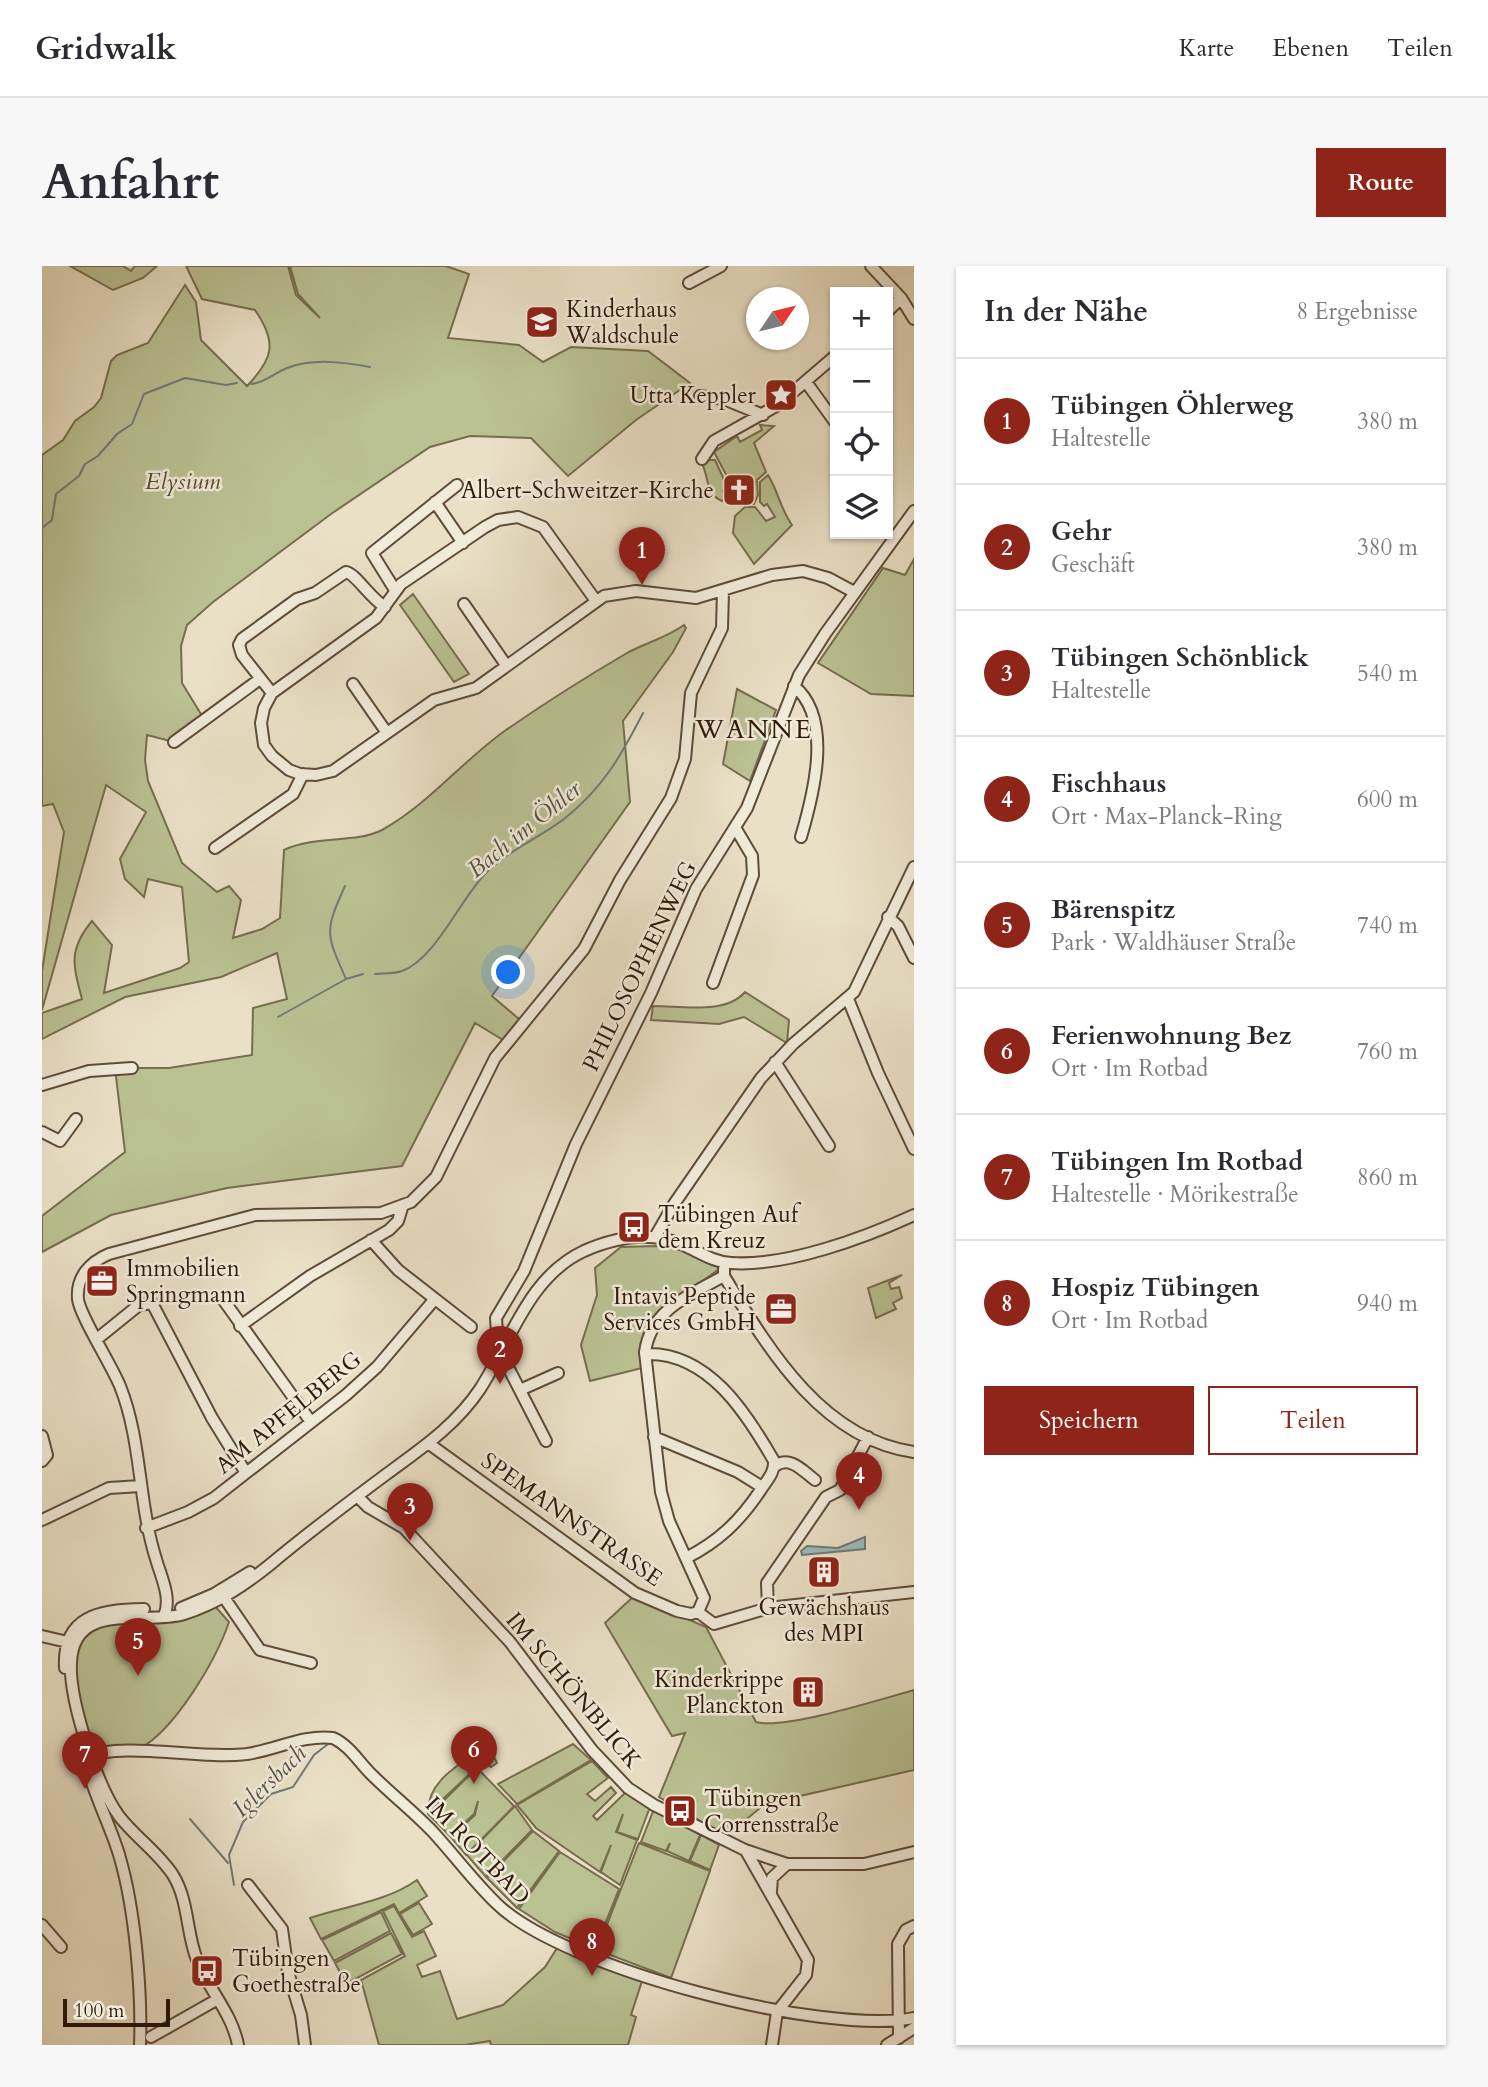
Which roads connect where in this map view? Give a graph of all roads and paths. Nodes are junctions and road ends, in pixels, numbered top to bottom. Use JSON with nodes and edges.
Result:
{"nodes":[{"id":1,"x":721,"y":266,"type":"edge"},
{"id":2,"x":872,"y":266,"type":"edge"},
{"id":3,"x":689,"y":283,"type":"dead end"},
{"id":4,"x":901,"y":298,"type":"junction"},
{"id":5,"x":893,"y":305,"type":"edge"},
{"id":6,"x":914,"y":319,"type":"edge"},
{"id":7,"x":830,"y":361,"type":"edge"},
{"id":8,"x":807,"y":382,"type":"junction"},
{"id":9,"x":700,"y":396,"type":"dead end"},
{"id":10,"x":763,"y":415,"type":"junction"},
{"id":11,"x":830,"y":415,"type":"edge"},
{"id":12,"x":702,"y":459,"type":"dead end"},
{"id":13,"x":457,"y":485,"type":"dead end"},
{"id":14,"x":435,"y":502,"type":"junction"},
{"id":15,"x":914,"y":511,"type":"edge"},
{"id":16,"x":893,"y":529,"type":"edge"},
{"id":17,"x":897,"y":533,"type":"junction"},
{"id":18,"x":463,"y":543,"type":"junction"},
{"id":19,"x":395,"y":590,"type":"junction"},
{"id":20,"x":723,"y":591,"type":"junction"},
{"id":21,"x":854,"y":592,"type":"junction"},
{"id":22,"x":596,"y":601,"type":"junction"},
{"id":23,"x":464,"y":604,"type":"dead end"},
{"id":24,"x":385,"y":607,"type":"junction"},
{"id":25,"x":506,"y":665,"type":"junction"},
{"id":26,"x":260,"y":679,"type":"junction"},
{"id":27,"x":353,"y":684,"type":"dead end"},
{"id":28,"x":794,"y":686,"type":"junction"},
{"id":29,"x":272,"y":693,"type":"junction"},
{"id":30,"x":387,"y":733,"type":"junction"},
{"id":31,"x":174,"y":742,"type":"dead end"},
{"id":32,"x":303,"y":774,"type":"junction"},
{"id":33,"x":736,"y":829,"type":"junction"},
{"id":34,"x":801,"y":837,"type":"dead end"},
{"id":35,"x":215,"y":848,"type":"dead end"},
{"id":36,"x":914,"y":867,"type":"edge"},
{"id":37,"x":888,"y":918,"type":"junction"},
{"id":38,"x":914,"y":958,"type":"edge"},
{"id":39,"x":713,"y":983,"type":"dead end"},
{"id":40,"x":848,"y":999,"type":"junction"},
{"id":41,"x":775,"y":1062,"type":"junction"},
{"id":42,"x":132,"y":1068,"type":"dead end"},
{"id":43,"x":42,"y":1085,"type":"edge"},
{"id":44,"x":76,"y":1119,"type":"dead end"},
{"id":45,"x":42,"y":1132,"type":"edge"},
{"id":46,"x":829,"y":1146,"type":"dead end"},
{"id":47,"x":914,"y":1149,"type":"edge"},
{"id":48,"x":402,"y":1208,"type":"junction"},
{"id":49,"x":914,"y":1215,"type":"edge"},
{"id":50,"x":655,"y":1237,"type":"junction"},
{"id":51,"x":372,"y":1240,"type":"junction"},
{"id":52,"x":726,"y":1263,"type":"junction"},
{"id":53,"x":724,"y":1276,"type":"junction"},
{"id":54,"x":222,"y":1298,"type":"dead end"},
{"id":55,"x":435,"y":1300,"type":"junction"},
{"id":56,"x":240,"y":1326,"type":"junction"},
{"id":57,"x":471,"y":1327,"type":"dead end"},
{"id":58,"x":97,"y":1339,"type":"junction"},
{"id":59,"x":507,"y":1340,"type":"junction"},
{"id":60,"x":645,"y":1354,"type":"junction"},
{"id":61,"x":496,"y":1360,"type":"junction"},
{"id":62,"x":558,"y":1373,"type":"dead end"},
{"id":63,"x":520,"y":1390,"type":"junction"},
{"id":64,"x":311,"y":1422,"type":"junction"},
{"id":65,"x":42,"y":1436,"type":"edge"},
{"id":66,"x":654,"y":1437,"type":"junction"},
{"id":67,"x":868,"y":1437,"type":"junction"},
{"id":68,"x":546,"y":1441,"type":"dead end"},
{"id":69,"x":428,"y":1443,"type":"junction"},
{"id":70,"x":914,"y":1451,"type":"edge"},
{"id":71,"x":42,"y":1461,"type":"edge"},
{"id":72,"x":775,"y":1466,"type":"junction"},
{"id":73,"x":246,"y":1473,"type":"junction"},
{"id":74,"x":815,"y":1480,"type":"dead end"},
{"id":75,"x":141,"y":1486,"type":"junction"},
{"id":76,"x":762,"y":1487,"type":"junction"},
{"id":77,"x":357,"y":1496,"type":"junction"},
{"id":78,"x":42,"y":1520,"type":"edge"},
{"id":79,"x":146,"y":1528,"type":"junction"},
{"id":80,"x":686,"y":1558,"type":"junction"},
{"id":81,"x":914,"y":1592,"type":"edge"},
{"id":82,"x":222,"y":1594,"type":"junction"},
{"id":83,"x":768,"y":1608,"type":"junction"},
{"id":84,"x":698,"y":1612,"type":"junction"},
{"id":85,"x":167,"y":1614,"type":"junction"},
{"id":86,"x":42,"y":1636,"type":"edge"},
{"id":87,"x":71,"y":1642,"type":"junction"},
{"id":88,"x":311,"y":1663,"type":"dead end"},
{"id":89,"x":87,"y":1756,"type":"junction"},
{"id":90,"x":122,"y":1821,"type":"junction"},
{"id":91,"x":110,"y":1829,"type":"junction"},
{"id":92,"x":746,"y":1850,"type":"junction"},
{"id":93,"x":914,"y":1852,"type":"edge"},
{"id":94,"x":786,"y":1864,"type":"junction"},
{"id":95,"x":248,"y":1885,"type":"dead end"},
{"id":96,"x":771,"y":1895,"type":"junction"},
{"id":97,"x":42,"y":1925,"type":"edge"},
{"id":98,"x":914,"y":1926,"type":"edge"},
{"id":99,"x":61,"y":1947,"type":"dead end"},
{"id":100,"x":218,"y":1999,"type":"junction"},
{"id":101,"x":777,"y":2012,"type":"junction"},
{"id":102,"x":914,"y":2018,"type":"edge"},
{"id":103,"x":898,"y":2021,"type":"junction"},
{"id":104,"x":914,"y":2028,"type":"edge"},
{"id":105,"x":151,"y":2037,"type":"dead end"},
{"id":106,"x":899,"y":2038,"type":"junction"},
{"id":107,"x":140,"y":2045,"type":"edge"},
{"id":108,"x":238,"y":2045,"type":"edge"},
{"id":109,"x":305,"y":2045,"type":"edge"},
{"id":110,"x":772,"y":2045,"type":"edge"},
{"id":111,"x":887,"y":2045,"type":"edge"}],
"edges":[{"from":1,"to":3,"type":"street"},
{"from":2,"to":4,"type":"street"},
{"from":4,"to":5,"type":"street"},
{"from":4,"to":6,"type":"street"},
{"from":7,"to":8,"type":"street"},
{"from":8,"to":10,"type":"street"},
{"from":8,"to":11,"type":"street"},
{"from":9,"to":10,"type":"street"},
{"from":10,"to":12,"type":"street"},
{"from":13,"to":14,"type":"street"},
{"from":14,"to":18,"type":"street"},
{"from":14,"to":19,"type":"street"},
{"from":15,"to":17,"type":"street","name":"PHILOSOPHENWEG"},
{"from":16,"to":17,"type":"street"},
{"from":17,"to":21,"type":"street","name":"PHILOSOPHENWEG"},
{"from":18,"to":19,"type":"street"},
{"from":18,"to":22,"type":"street"},
{"from":19,"to":24,"type":"street"},
{"from":20,"to":21,"type":"street"},
{"from":20,"to":22,"type":"street"},
{"from":20,"to":48,"type":"street"},
{"from":21,"to":28,"type":"street","name":"PHILOSOPHENWEG"},
{"from":22,"to":25,"type":"street"},
{"from":23,"to":25,"type":"street"},
{"from":24,"to":26,"type":"street"},
{"from":24,"to":29,"type":"street"},
{"from":25,"to":30,"type":"street"},
{"from":26,"to":29,"type":"street"},
{"from":26,"to":31,"type":"street"},
{"from":27,"to":30,"type":"street"},
{"from":28,"to":33,"type":"street","name":"PHILOSOPHENWEG"},
{"from":28,"to":34,"type":"street"},
{"from":29,"to":32,"type":"street"},
{"from":30,"to":32,"type":"street"},
{"from":32,"to":35,"type":"street"},
{"from":33,"to":39,"type":"street"},
{"from":33,"to":59,"type":"street","name":"PHILOSOPHENWEG"},
{"from":36,"to":37,"type":"street"},
{"from":37,"to":38,"type":"street"},
{"from":37,"to":40,"type":"street"},
{"from":40,"to":41,"type":"street"},
{"from":40,"to":47,"type":"street"},
{"from":41,"to":46,"type":"street"},
{"from":41,"to":50,"type":"street"},
{"from":42,"to":43,"type":"street"},
{"from":44,"to":45,"type":"street"},
{"from":48,"to":51,"type":"street"},
{"from":48,"to":58,"type":"street"},
{"from":49,"to":52,"type":"street"},
{"from":50,"to":52,"type":"street"},
{"from":50,"to":59,"type":"street"},
{"from":51,"to":55,"type":"street"},
{"from":51,"to":56,"type":"street"},
{"from":52,"to":53,"type":"street"},
{"from":53,"to":60,"type":"street"},
{"from":53,"to":67,"type":"street"},
{"from":54,"to":56,"type":"street"},
{"from":55,"to":57,"type":"street"},
{"from":55,"to":64,"type":"street","name":"AM APFELBERG"},
{"from":56,"to":64,"type":"street"},
{"from":58,"to":73,"type":"street"},
{"from":58,"to":75,"type":"street"},
{"from":59,"to":61,"type":"street"},
{"from":60,"to":66,"type":"street"},
{"from":60,"to":72,"type":"street"},
{"from":61,"to":63,"type":"street"},
{"from":61,"to":69,"type":"street"},
{"from":62,"to":63,"type":"street"},
{"from":63,"to":68,"type":"street"},
{"from":64,"to":73,"type":"street","name":"AM APFELBERG"},
{"from":65,"to":71,"type":"street"},
{"from":66,"to":76,"type":"street"},
{"from":66,"to":80,"type":"street"},
{"from":67,"to":70,"type":"street"},
{"from":67,"to":83,"type":"street"},
{"from":69,"to":77,"type":"street"},
{"from":69,"to":84,"type":"street","name":"SPEMANNSTRASSE"},
{"from":72,"to":74,"type":"street"},
{"from":72,"to":76,"type":"street"},
{"from":73,"to":79,"type":"street","name":"AM APFELBERG"},
{"from":75,"to":78,"type":"street"},
{"from":75,"to":79,"type":"street"},
{"from":76,"to":80,"type":"street"},
{"from":77,"to":82,"type":"street"},
{"from":77,"to":92,"type":"street","name":"IM SCHÖNBLICK"},
{"from":79,"to":85,"type":"street"},
{"from":80,"to":84,"type":"street"},
{"from":81,"to":83,"type":"street"},
{"from":82,"to":85,"type":"street"},
{"from":82,"to":88,"type":"street"},
{"from":83,"to":84,"type":"street","name":"SPEMANNSTRASSE"},
{"from":85,"to":87,"type":"street"},
{"from":86,"to":87,"type":"street"},
{"from":87,"to":89,"type":"street"},
{"from":89,"to":90,"type":"street"},
{"from":89,"to":91,"type":"street"},
{"from":89,"to":101,"type":"street","name":"IM ROTBAD"},
{"from":90,"to":91,"type":"street"},
{"from":90,"to":100,"type":"street"},
{"from":91,"to":107,"type":"street"},
{"from":92,"to":94,"type":"street","name":"IM SCHÖNBLICK"},
{"from":92,"to":96,"type":"street"},
{"from":93,"to":94,"type":"street","name":"IM SCHÖNBLICK"},
{"from":94,"to":96,"type":"street"},
{"from":95,"to":109,"type":"street"},
{"from":96,"to":101,"type":"street"},
{"from":97,"to":99,"type":"street"},
{"from":98,"to":103,"type":"street"},
{"from":100,"to":105,"type":"street"},
{"from":100,"to":108,"type":"street"},
{"from":101,"to":103,"type":"street","name":"IM ROTBAD"},
{"from":101,"to":110,"type":"street"},
{"from":102,"to":103,"type":"street","name":"IM ROTBAD"},
{"from":103,"to":106,"type":"street"},
{"from":104,"to":106,"type":"street"},
{"from":106,"to":111,"type":"street"}]}
